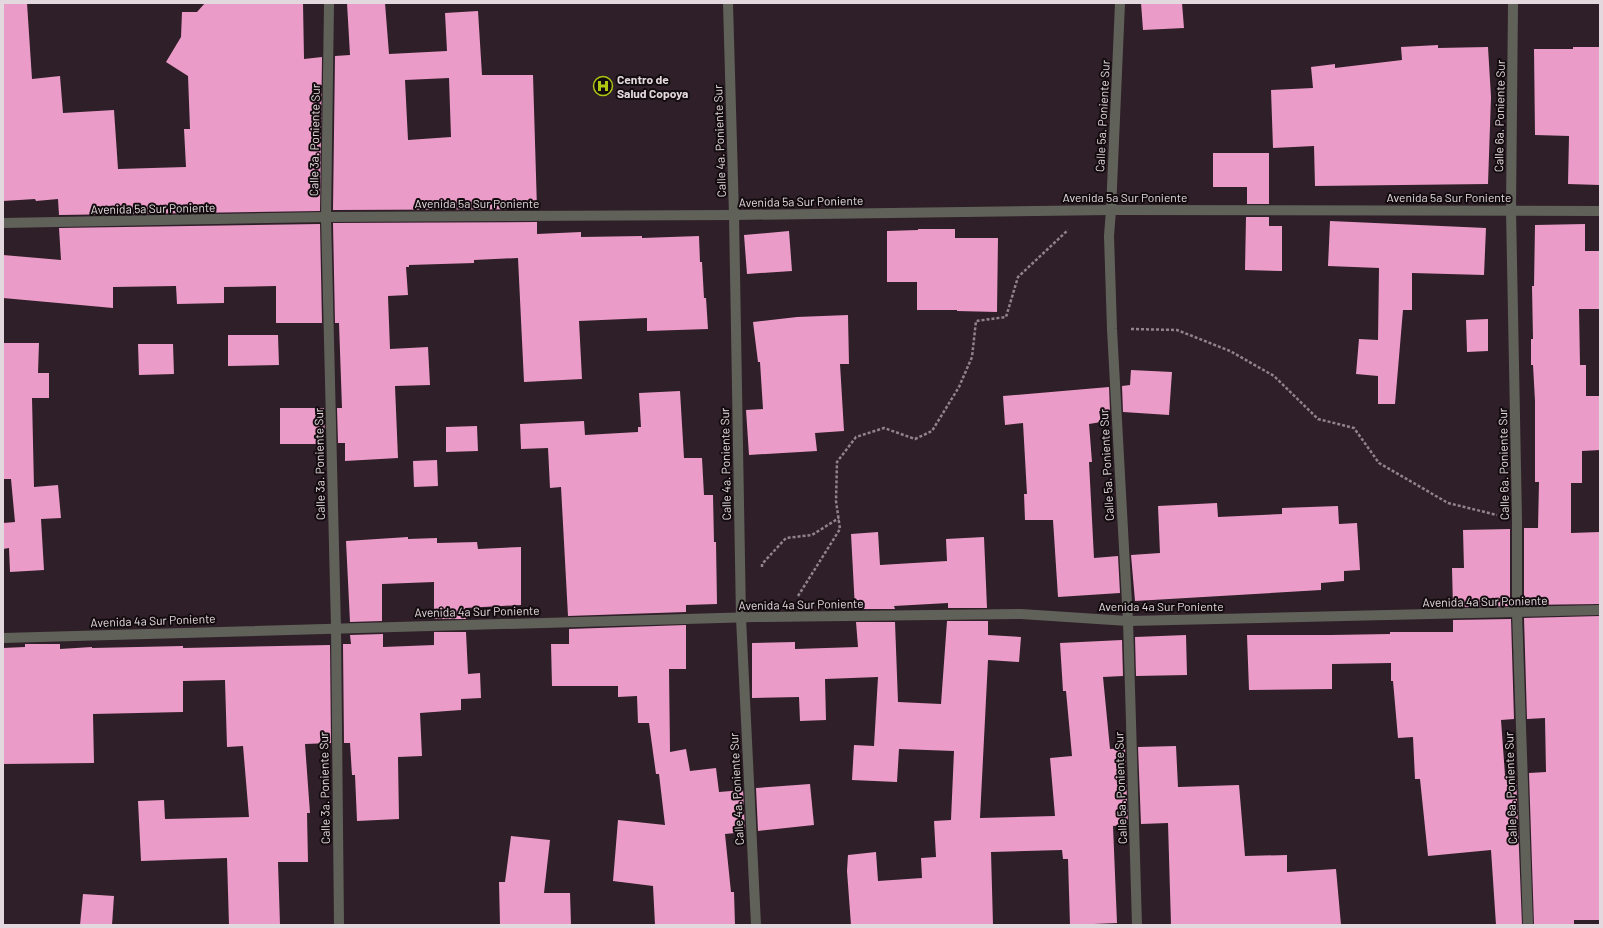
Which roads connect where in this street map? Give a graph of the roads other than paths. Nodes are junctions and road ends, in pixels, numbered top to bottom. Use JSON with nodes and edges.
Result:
{"nodes":[{"id":1,"x":329,"y":3,"type":"edge"},
{"id":2,"x":728,"y":3,"type":"edge"},
{"id":3,"x":1120,"y":3,"type":"edge"},
{"id":4,"x":1513,"y":3,"type":"edge"},
{"id":5,"x":1112,"y":210,"type":"junction"},
{"id":6,"x":1511,"y":210,"type":"junction"},
{"id":7,"x":1600,"y":211,"type":"edge"},
{"id":8,"x":734,"y":215,"type":"junction"},
{"id":9,"x":326,"y":217,"type":"junction"},
{"id":10,"x":3,"y":223,"type":"edge"},
{"id":11,"x":1600,"y":610,"type":"edge"},
{"id":12,"x":1517,"y":613,"type":"junction"},
{"id":13,"x":741,"y":618,"type":"junction"},
{"id":14,"x":1128,"y":621,"type":"junction"},
{"id":15,"x":336,"y":628,"type":"junction"},
{"id":16,"x":3,"y":638,"type":"edge"},
{"id":17,"x":339,"y":925,"type":"edge"},
{"id":18,"x":756,"y":925,"type":"edge"},
{"id":19,"x":1137,"y":925,"type":"edge"},
{"id":20,"x":1528,"y":925,"type":"edge"}],
"edges":[{"from":1,"to":9,"type":"street","name":"Calle 3a. Poniente Sur"},
{"from":2,"to":8,"type":"street","name":"Calle 4a. Poniente Sur"},
{"from":3,"to":5,"type":"street","name":"Calle 5a. Poniente Sur"},
{"from":4,"to":6,"type":"street","name":"Calle 6a. Poniente Sur"},
{"from":5,"to":6,"type":"street","name":"Avenida 5a Sur Poniente"},
{"from":5,"to":8,"type":"street","name":"Avenida 5a Sur Poniente"},
{"from":5,"to":14,"type":"street","name":"Calle 5a. Poniente Sur"},
{"from":6,"to":7,"type":"street","name":"Avenida 5a Sur Poniente"},
{"from":6,"to":12,"type":"street","name":"Calle 6a. Poniente Sur"},
{"from":8,"to":9,"type":"street","name":"Avenida 5a Sur Poniente"},
{"from":8,"to":13,"type":"street","name":"Calle 4a. Poniente Sur"},
{"from":9,"to":10,"type":"street","name":"Avenida 5a Sur Poniente"},
{"from":9,"to":15,"type":"street","name":"Calle 3a. Poniente Sur"},
{"from":11,"to":12,"type":"street","name":"Avenida 4a Sur Poniente"},
{"from":12,"to":14,"type":"street","name":"Avenida 4a Sur Poniente"},
{"from":12,"to":20,"type":"street","name":"Calle 6a. Poniente Sur"},
{"from":13,"to":14,"type":"street","name":"Avenida 4a Sur Poniente"},
{"from":13,"to":15,"type":"street","name":"Avenida 4a Sur Poniente"},
{"from":13,"to":18,"type":"street","name":"Calle 4a. Poniente Sur"},
{"from":14,"to":19,"type":"street","name":"Calle 5a. Poniente Sur"},
{"from":15,"to":16,"type":"street","name":"Avenida 4a Sur Poniente"},
{"from":15,"to":17,"type":"street","name":"Calle 3a. Poniente Sur"}]}
